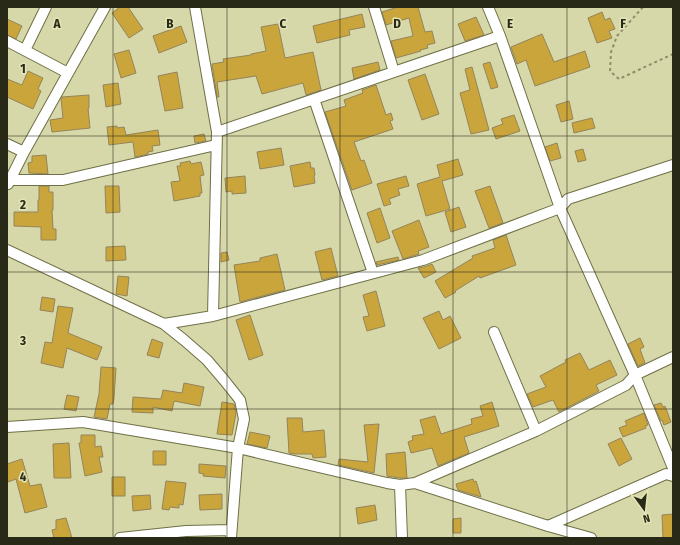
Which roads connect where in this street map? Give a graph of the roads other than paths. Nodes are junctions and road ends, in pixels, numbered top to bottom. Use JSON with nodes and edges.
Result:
{"nodes":[{"id":1,"x":46,"y":7,"type":"edge"},
{"id":2,"x":104,"y":7,"type":"edge"},
{"id":3,"x":195,"y":7,"type":"edge"},
{"id":4,"x":374,"y":7,"type":"edge"},
{"id":5,"x":488,"y":7,"type":"edge"},
{"id":6,"x":500,"y":36,"type":"junction"},
{"id":7,"x":7,"y":41,"type":"edge"},
{"id":8,"x":25,"y":50,"type":"junction"},
{"id":9,"x":394,"y":72,"type":"junction"},
{"id":10,"x":68,"y":73,"type":"junction"},
{"id":11,"x":314,"y":99,"type":"junction"},
{"id":12,"x":216,"y":132,"type":"junction"},
{"id":13,"x":7,"y":144,"type":"edge"},
{"id":14,"x":216,"y":145,"type":"junction"},
{"id":15,"x":24,"y":152,"type":"junction"},
{"id":16,"x":673,"y":165,"type":"edge"},
{"id":17,"x":9,"y":183,"type":"edge"},
{"id":18,"x":560,"y":208,"type":"junction"},
{"id":19,"x":7,"y":250,"type":"edge"},
{"id":20,"x":372,"y":273,"type":"junction"},
{"id":21,"x":213,"y":316,"type":"junction"},
{"id":22,"x":164,"y":324,"type":"junction"},
{"id":23,"x":494,"y":332,"type":"dead end"},
{"id":24,"x":673,"y":357,"type":"edge"},
{"id":25,"x":635,"y":375,"type":"junction"},
{"id":26,"x":7,"y":427,"type":"edge"},
{"id":27,"x":536,"y":430,"type":"junction"},
{"id":28,"x":238,"y":448,"type":"junction"},
{"id":29,"x":673,"y":468,"type":"edge"},
{"id":30,"x":673,"y":476,"type":"edge"},
{"id":31,"x":415,"y":483,"type":"junction"},
{"id":32,"x":400,"y":485,"type":"junction"},
{"id":33,"x":548,"y":526,"type":"junction"},
{"id":34,"x":231,"y":534,"type":"edge"},
{"id":35,"x":120,"y":538,"type":"edge"},
{"id":36,"x":402,"y":538,"type":"edge"},
{"id":37,"x":592,"y":538,"type":"edge"}],
"edges":[{"from":1,"to":8,"type":"street"},
{"from":2,"to":10,"type":"street"},
{"from":3,"to":12,"type":"street"},
{"from":4,"to":9,"type":"street"},
{"from":5,"to":6,"type":"street"},
{"from":6,"to":9,"type":"street"},
{"from":6,"to":18,"type":"street"},
{"from":7,"to":8,"type":"street"},
{"from":8,"to":10,"type":"street"},
{"from":9,"to":11,"type":"street"},
{"from":10,"to":15,"type":"street"},
{"from":11,"to":12,"type":"street"},
{"from":11,"to":20,"type":"street"},
{"from":12,"to":14,"type":"street"},
{"from":13,"to":15,"type":"street"},
{"from":14,"to":17,"type":"street"},
{"from":14,"to":21,"type":"street"},
{"from":15,"to":17,"type":"street"},
{"from":16,"to":18,"type":"street"},
{"from":18,"to":20,"type":"street"},
{"from":18,"to":25,"type":"street"},
{"from":19,"to":22,"type":"street"},
{"from":20,"to":21,"type":"street"},
{"from":21,"to":22,"type":"street"},
{"from":22,"to":28,"type":"street"},
{"from":23,"to":27,"type":"street"},
{"from":24,"to":25,"type":"street"},
{"from":25,"to":27,"type":"street"},
{"from":25,"to":29,"type":"street"},
{"from":26,"to":28,"type":"street"},
{"from":27,"to":31,"type":"street"},
{"from":28,"to":32,"type":"street"},
{"from":28,"to":34,"type":"street"},
{"from":30,"to":33,"type":"street"},
{"from":31,"to":32,"type":"street"},
{"from":31,"to":33,"type":"street"},
{"from":32,"to":36,"type":"street"},
{"from":33,"to":37,"type":"street"},
{"from":34,"to":35,"type":"street"}]}
